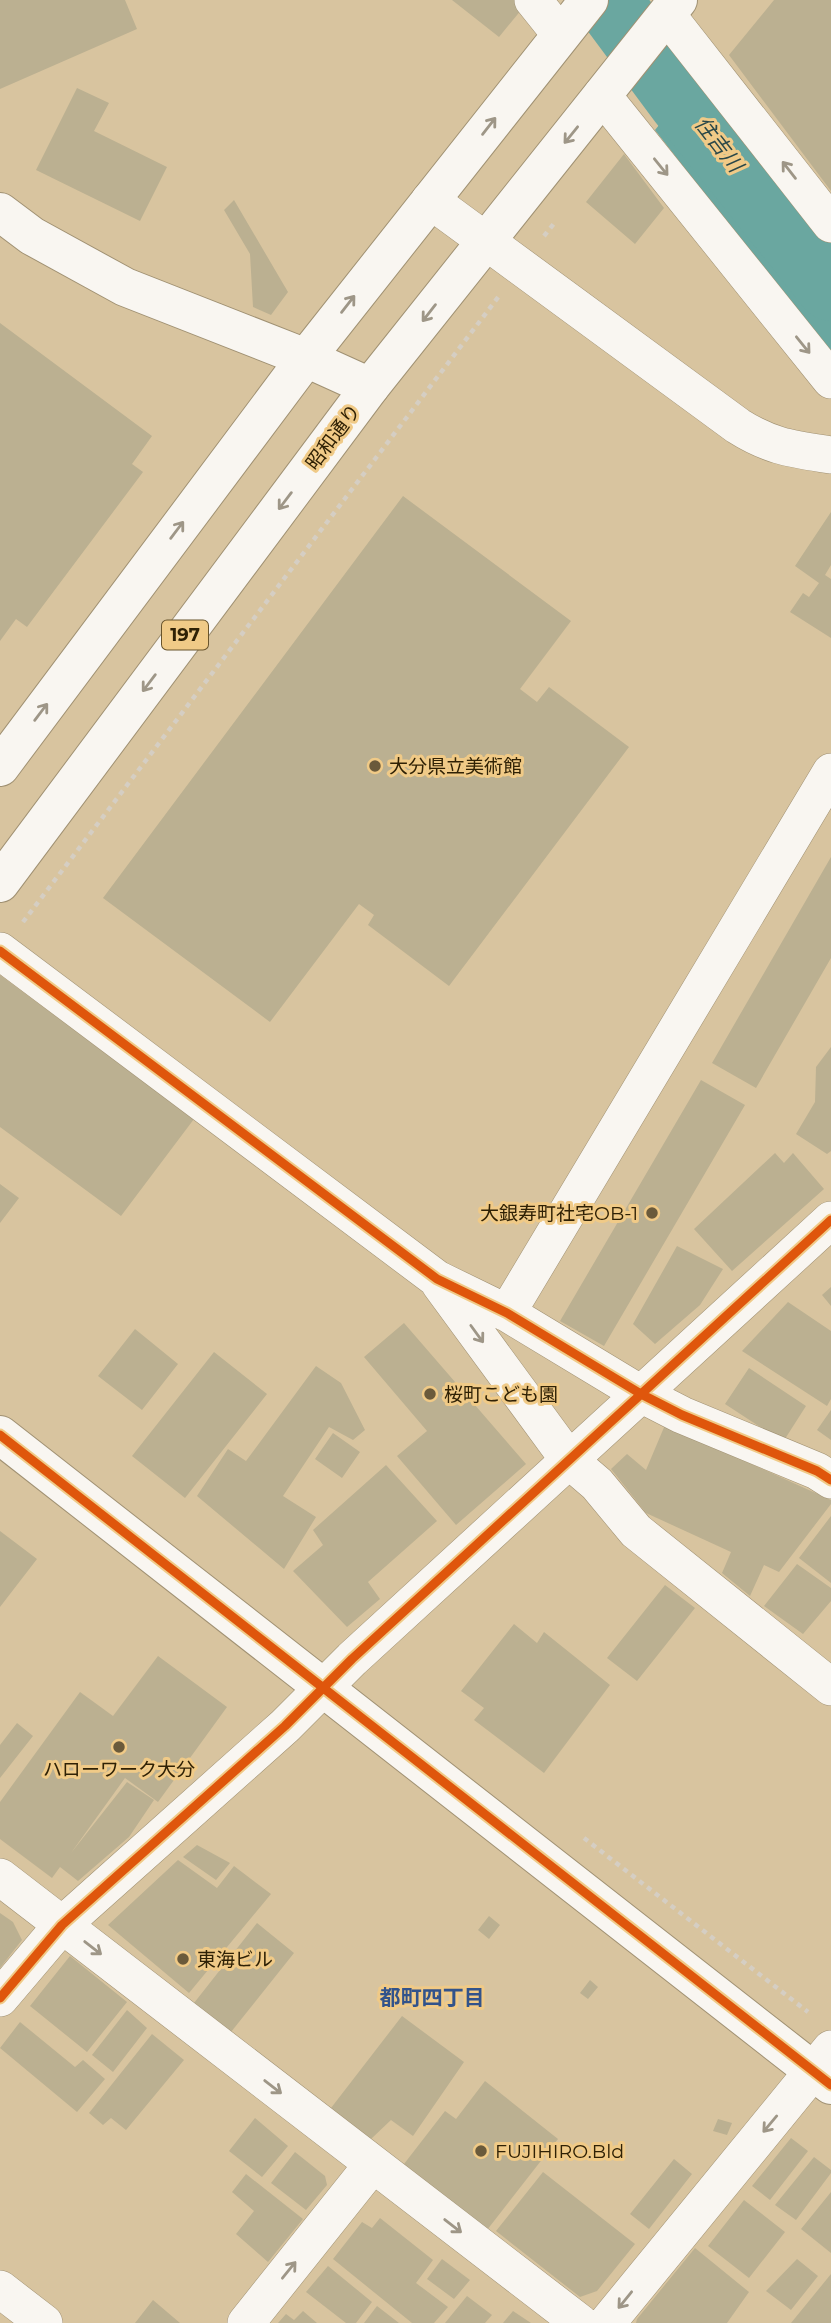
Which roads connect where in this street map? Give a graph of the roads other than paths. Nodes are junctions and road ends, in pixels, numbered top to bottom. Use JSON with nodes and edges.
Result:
{"nodes":[{"id":1,"x":533,"y":0,"type":"edge"},
{"id":2,"x":667,"y":14,"type":"edge"},
{"id":3,"x":573,"y":20,"type":"edge"},
{"id":4,"x":608,"y":88,"type":"junction"},
{"id":5,"x":430,"y":200,"type":"junction"},
{"id":6,"x":0,"y":212,"type":"edge"},
{"id":7,"x":831,"y":224,"type":"edge"},
{"id":8,"x":485,"y":242,"type":"junction"},
{"id":9,"x":306,"y":358,"type":"junction"},
{"id":10,"x":831,"y":380,"type":"edge"},
{"id":11,"x":370,"y":387,"type":"junction"},
{"id":12,"x":831,"y":455,"type":"edge"},
{"id":13,"x":0,"y":766,"type":"edge"},
{"id":14,"x":831,"y":772,"type":"edge"},
{"id":15,"x":0,"y":883,"type":"edge"},
{"id":16,"x":11,"y":937,"type":"edge"},
{"id":17,"x":831,"y":1220,"type":"edge"},
{"id":18,"x":437,"y":1279,"type":"junction"},
{"id":19,"x":508,"y":1313,"type":"junction"},
{"id":20,"x":641,"y":1394,"type":"junction"},
{"id":21,"x":0,"y":1435,"type":"edge"},
{"id":22,"x":569,"y":1460,"type":"junction"},
{"id":23,"x":831,"y":1480,"type":"edge"},
{"id":24,"x":322,"y":1687,"type":"junction"},
{"id":25,"x":831,"y":1687,"type":"edge"},
{"id":26,"x":0,"y":1877,"type":"edge"},
{"id":27,"x":62,"y":1924,"type":"junction"},
{"id":28,"x":0,"y":1998,"type":"edge"},
{"id":29,"x":825,"y":2068,"type":"edge"},
{"id":30,"x":373,"y":2164,"type":"junction"},
{"id":31,"x":0,"y":2289,"type":"edge"},
{"id":32,"x":44,"y":2323,"type":"edge"},
{"id":33,"x":246,"y":2323,"type":"edge"},
{"id":34,"x":580,"y":2323,"type":"edge"},
{"id":35,"x":607,"y":2323,"type":"edge"}],
"edges":[{"from":1,"to":3,"type":"street"},
{"from":2,"to":4,"type":"main road","name":"昭和通り","number":"197"},
{"from":7,"to":2,"type":"street","one_way":true},
{"from":5,"to":3,"type":"main road","one_way":true},
{"from":4,"to":8,"type":"main road","name":"昭和通り","number":"197","one_way":true},
{"from":4,"to":10,"type":"street","one_way":true},
{"from":5,"to":8,"type":"street"},
{"from":9,"to":5,"type":"main road","one_way":true},
{"from":6,"to":9,"type":"main road"},
{"from":8,"to":11,"type":"main road","name":"昭和通り","number":"197","one_way":true},
{"from":8,"to":12,"type":"street"},
{"from":9,"to":11,"type":"main road"},
{"from":13,"to":9,"type":"main road","one_way":true},
{"from":11,"to":15,"type":"main road","name":"昭和通り","number":"197","one_way":true},
{"from":14,"to":19,"type":"street"},
{"from":16,"to":18,"type":"street"},
{"from":17,"to":20,"type":"street"},
{"from":18,"to":19,"type":"street"},
{"from":18,"to":22,"type":"street","one_way":true},
{"from":19,"to":20,"type":"street"},
{"from":20,"to":22,"type":"street"},
{"from":20,"to":23,"type":"street"},
{"from":21,"to":24,"type":"main road"},
{"from":22,"to":24,"type":"street"},
{"from":22,"to":25,"type":"street"},
{"from":24,"to":27,"type":"street"},
{"from":24,"to":29,"type":"main road"},
{"from":26,"to":27,"type":"street"},
{"from":27,"to":28,"type":"street"},
{"from":27,"to":30,"type":"street","one_way":true},
{"from":29,"to":35,"type":"street","one_way":true},
{"from":33,"to":30,"type":"street","one_way":true},
{"from":30,"to":34,"type":"street","one_way":true},
{"from":31,"to":32,"type":"street"}]}
